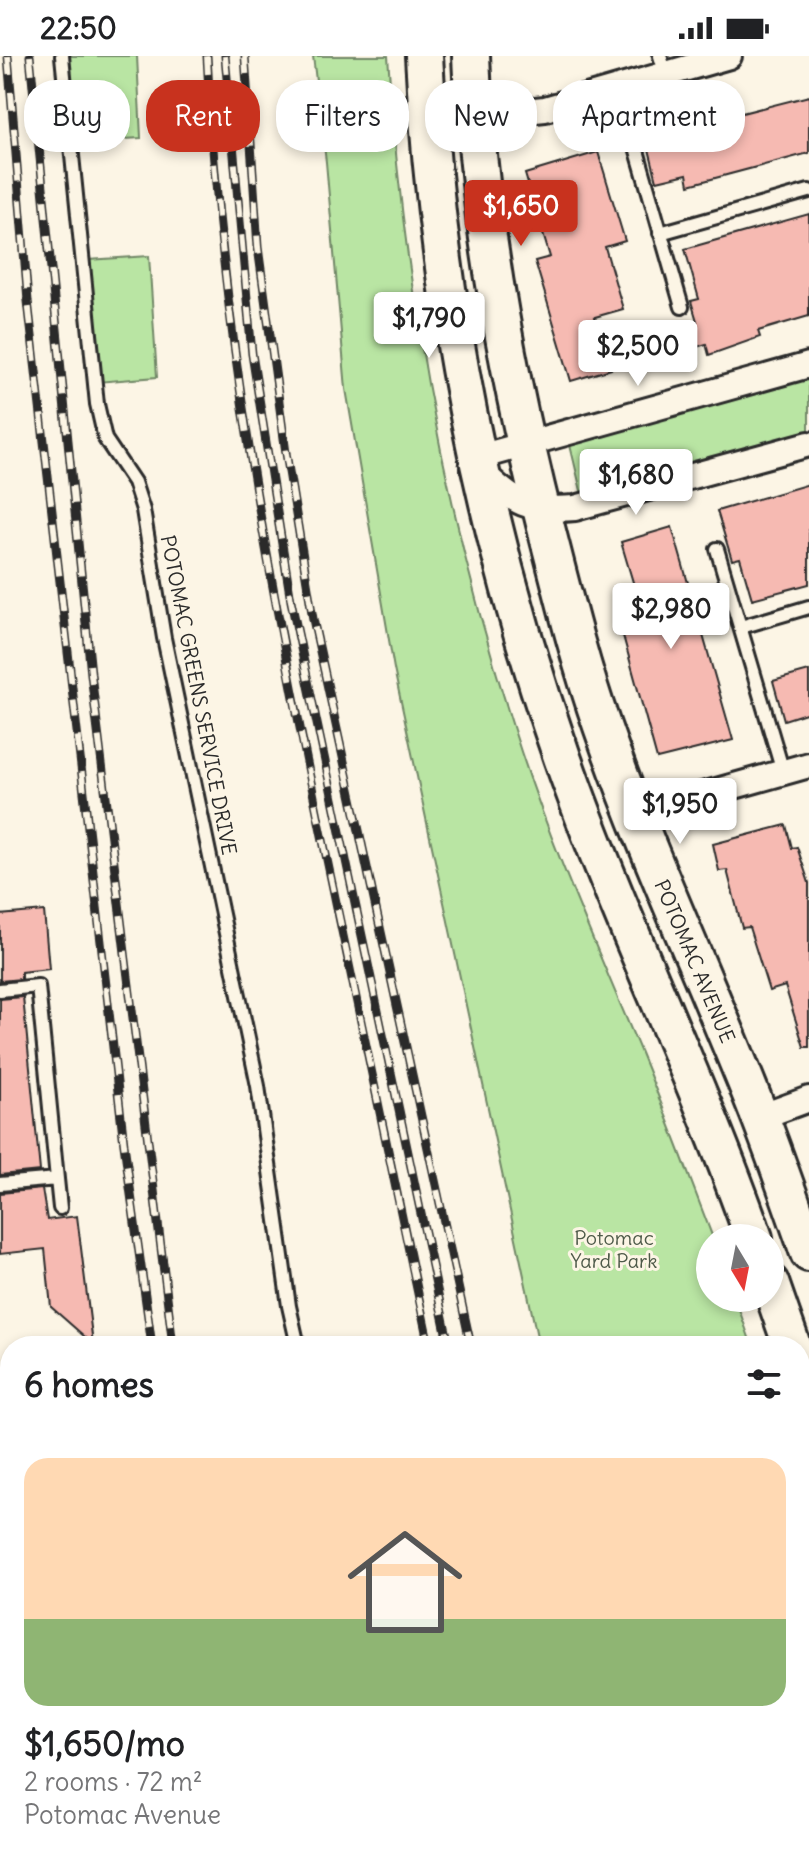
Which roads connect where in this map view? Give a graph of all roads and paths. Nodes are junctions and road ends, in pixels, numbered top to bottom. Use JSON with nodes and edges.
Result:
{"nodes":[{"id":1,"x":62,"y":56,"type":"edge"},
{"id":2,"x":424,"y":56,"type":"edge"},
{"id":3,"x":471,"y":56,"type":"edge"},
{"id":4,"x":729,"y":56,"type":"edge"},
{"id":5,"x":663,"y":65,"type":"edge"},
{"id":6,"x":473,"y":80,"type":"edge"},
{"id":7,"x":634,"y":80,"type":"edge"},
{"id":8,"x":479,"y":152,"type":"edge"},
{"id":9,"x":637,"y":152,"type":"edge"},
{"id":10,"x":809,"y":191,"type":"edge"},
{"id":11,"x":660,"y":233,"type":"junction"},
{"id":12,"x":682,"y":307,"type":"dead end"},
{"id":13,"x":809,"y":365,"type":"edge"},
{"id":14,"x":809,"y":444,"type":"edge"},
{"id":15,"x":524,"y":445,"type":"junction"},
{"id":16,"x":481,"y":465,"type":"junction"},
{"id":17,"x":540,"y":508,"type":"junction"},
{"id":18,"x":717,"y":549,"type":"dead end"},
{"id":19,"x":809,"y":607,"type":"edge"},
{"id":20,"x":741,"y":627,"type":"junction"},
{"id":21,"x":809,"y":765,"type":"edge"},
{"id":22,"x":783,"y":772,"type":"junction"},
{"id":23,"x":635,"y":814,"type":"junction"},
{"id":24,"x":0,"y":990,"type":"edge"},
{"id":25,"x":809,"y":1099,"type":"edge"},
{"id":26,"x":760,"y":1117,"type":"junction"},
{"id":27,"x":57,"y":1179,"type":"junction"},
{"id":28,"x":0,"y":1184,"type":"edge"},
{"id":29,"x":60,"y":1208,"type":"dead end"},
{"id":30,"x":749,"y":1224,"type":"edge"},
{"id":31,"x":809,"y":1253,"type":"edge"},
{"id":32,"x":780,"y":1312,"type":"edge"},
{"id":33,"x":296,"y":1336,"type":"edge"},
{"id":34,"x":789,"y":1336,"type":"edge"}],
"edges":[{"from":1,"to":33,"type":"lane","name":"POTOMAC GREENS SERVICE DRIVE"},
{"from":2,"to":16,"type":"street"},
{"from":3,"to":6,"type":"street","name":"POTOMAC AVENUE"},
{"from":4,"to":5,"type":"street"},
{"from":5,"to":7,"type":"street"},
{"from":8,"to":15,"type":"street","name":"POTOMAC AVENUE"},
{"from":9,"to":11,"type":"lane"},
{"from":10,"to":11,"type":"lane"},
{"from":11,"to":12,"type":"lane"},
{"from":13,"to":15,"type":"street"},
{"from":14,"to":17,"type":"street"},
{"from":15,"to":16,"type":"street"},
{"from":15,"to":17,"type":"street","name":"POTOMAC AVENUE"},
{"from":16,"to":17,"type":"street"},
{"from":16,"to":30,"type":"street"},
{"from":17,"to":23,"type":"street","name":"POTOMAC AVENUE"},
{"from":18,"to":20,"type":"lane"},
{"from":19,"to":20,"type":"lane"},
{"from":20,"to":22,"type":"lane"},
{"from":21,"to":22,"type":"street"},
{"from":22,"to":23,"type":"street"},
{"from":23,"to":26,"type":"street","name":"POTOMAC AVENUE"},
{"from":24,"to":27,"type":"lane"},
{"from":25,"to":26,"type":"street"},
{"from":26,"to":31,"type":"street","name":"POTOMAC AVENUE"},
{"from":27,"to":28,"type":"lane"},
{"from":27,"to":29,"type":"lane"},
{"from":32,"to":34,"type":"street"}]}
